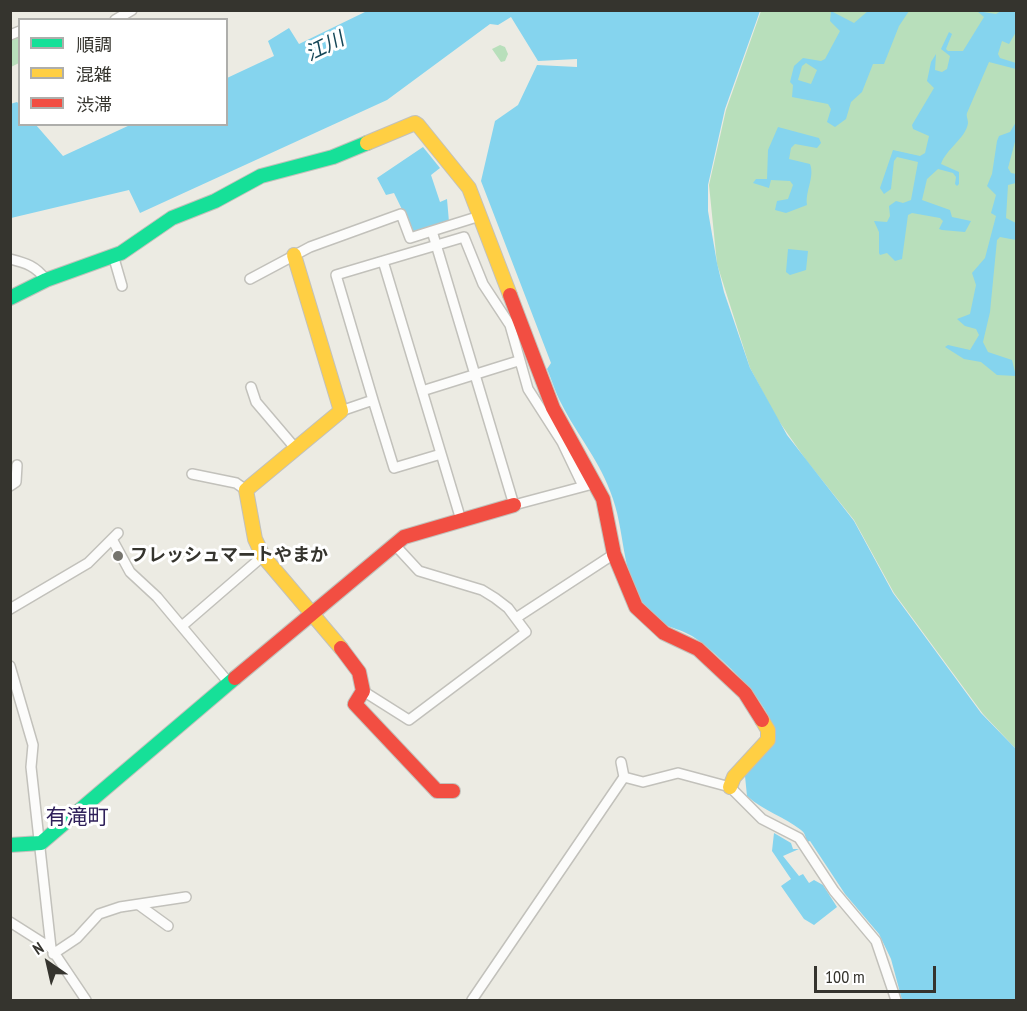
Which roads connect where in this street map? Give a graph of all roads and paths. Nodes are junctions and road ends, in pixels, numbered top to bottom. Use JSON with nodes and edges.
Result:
{"nodes":[{"id":1,"x":132,"y":10,"type":"edge"},
{"id":2,"x":118,"y":18,"type":"edge"},
{"id":3,"x":480,"y":216,"type":"junction"},
{"id":4,"x":432,"y":231,"type":"junction"},
{"id":5,"x":436,"y":246,"type":"junction"},
{"id":6,"x":113,"y":255,"type":"junction"},
{"id":7,"x":294,"y":255,"type":"junction"},
{"id":8,"x":10,"y":259,"type":"edge"},
{"id":9,"x":383,"y":261,"type":"junction"},
{"id":10,"x":250,"y":279,"type":"dead end"},
{"id":11,"x":46,"y":280,"type":"junction"},
{"id":12,"x":122,"y":286,"type":"dead end"},
{"id":13,"x":10,"y":298,"type":"edge"},
{"id":14,"x":518,"y":361,"type":"junction"},
{"id":15,"x":475,"y":375,"type":"junction"},
{"id":16,"x":251,"y":387,"type":"dead end"},
{"id":17,"x":422,"y":391,"type":"junction"},
{"id":18,"x":373,"y":400,"type":"junction"},
{"id":19,"x":341,"y":411,"type":"junction"},
{"id":20,"x":296,"y":449,"type":"junction"},
{"id":21,"x":441,"y":454,"type":"junction"},
{"id":22,"x":17,"y":465,"type":"dead end"},
{"id":23,"x":192,"y":474,"type":"dead end"},
{"id":24,"x":589,"y":485,"type":"junction"},
{"id":25,"x":10,"y":486,"type":"edge"},
{"id":26,"x":246,"y":490,"type":"junction"},
{"id":27,"x":514,"y":505,"type":"junction"},
{"id":28,"x":461,"y":520,"type":"junction"},
{"id":29,"x":394,"y":544,"type":"junction"},
{"id":30,"x":614,"y":554,"type":"junction"},
{"id":31,"x":264,"y":556,"type":"junction"},
{"id":32,"x":10,"y":609,"type":"edge"},
{"id":33,"x":312,"y":612,"type":"junction"},
{"id":34,"x":516,"y":618,"type":"junction"},
{"id":35,"x":182,"y":626,"type":"junction"},
{"id":36,"x":10,"y":666,"type":"edge"},
{"id":37,"x":229,"y":682,"type":"junction"},
{"id":38,"x":363,"y":691,"type":"junction"},
{"id":39,"x":621,"y":762,"type":"dead end"},
{"id":40,"x":624,"y":777,"type":"junction"},
{"id":41,"x":730,"y":787,"type":"junction"},
{"id":42,"x":453,"y":791,"type":"dead end"},
{"id":43,"x":41,"y":843,"type":"junction"},
{"id":44,"x":10,"y":844,"type":"edge"},
{"id":45,"x":186,"y":897,"type":"dead end"},
{"id":46,"x":139,"y":905,"type":"junction"},
{"id":47,"x":10,"y":922,"type":"edge"},
{"id":48,"x":168,"y":926,"type":"dead end"},
{"id":49,"x":52,"y":951,"type":"junction"},
{"id":50,"x":86,"y":1000,"type":"edge"},
{"id":51,"x":472,"y":1000,"type":"edge"},
{"id":52,"x":896,"y":1000,"type":"edge"}],
"edges":[{"from":1,"to":2,"type":"street"},
{"from":3,"to":4,"type":"street"},
{"from":3,"to":6,"type":"street"},
{"from":3,"to":24,"type":"street"},
{"from":4,"to":5,"type":"street"},
{"from":4,"to":7,"type":"street"},
{"from":5,"to":9,"type":"street"},
{"from":5,"to":14,"type":"street"},
{"from":5,"to":15,"type":"street"},
{"from":6,"to":11,"type":"street"},
{"from":6,"to":12,"type":"street"},
{"from":7,"to":10,"type":"street"},
{"from":7,"to":19,"type":"street"},
{"from":8,"to":11,"type":"street"},
{"from":9,"to":17,"type":"street"},
{"from":9,"to":18,"type":"street"},
{"from":11,"to":13,"type":"street"},
{"from":14,"to":15,"type":"street"},
{"from":14,"to":24,"type":"street"},
{"from":15,"to":17,"type":"street"},
{"from":15,"to":27,"type":"street"},
{"from":16,"to":20,"type":"street"},
{"from":17,"to":21,"type":"street"},
{"from":18,"to":19,"type":"street"},
{"from":18,"to":21,"type":"street"},
{"from":19,"to":20,"type":"street"},
{"from":20,"to":26,"type":"street"},
{"from":21,"to":28,"type":"street"},
{"from":22,"to":25,"type":"street"},
{"from":23,"to":26,"type":"street"},
{"from":24,"to":27,"type":"street"},
{"from":24,"to":30,"type":"street"},
{"from":26,"to":31,"type":"street"},
{"from":27,"to":28,"type":"street"},
{"from":28,"to":29,"type":"street"},
{"from":29,"to":33,"type":"street"},
{"from":29,"to":34,"type":"street"},
{"from":30,"to":34,"type":"street"},
{"from":30,"to":41,"type":"street"},
{"from":31,"to":33,"type":"street"},
{"from":31,"to":35,"type":"street"},
{"from":32,"to":35,"type":"street"},
{"from":33,"to":37,"type":"street"},
{"from":33,"to":38,"type":"street"},
{"from":34,"to":38,"type":"street"},
{"from":35,"to":37,"type":"street"},
{"from":36,"to":43,"type":"street"},
{"from":37,"to":43,"type":"street"},
{"from":38,"to":42,"type":"street"},
{"from":39,"to":40,"type":"street"},
{"from":40,"to":41,"type":"street"},
{"from":40,"to":51,"type":"street"},
{"from":41,"to":52,"type":"street"},
{"from":43,"to":44,"type":"street"},
{"from":43,"to":49,"type":"street"},
{"from":45,"to":46,"type":"street"},
{"from":46,"to":48,"type":"street"},
{"from":46,"to":49,"type":"street"},
{"from":47,"to":49,"type":"street"},
{"from":49,"to":50,"type":"street"}]}
